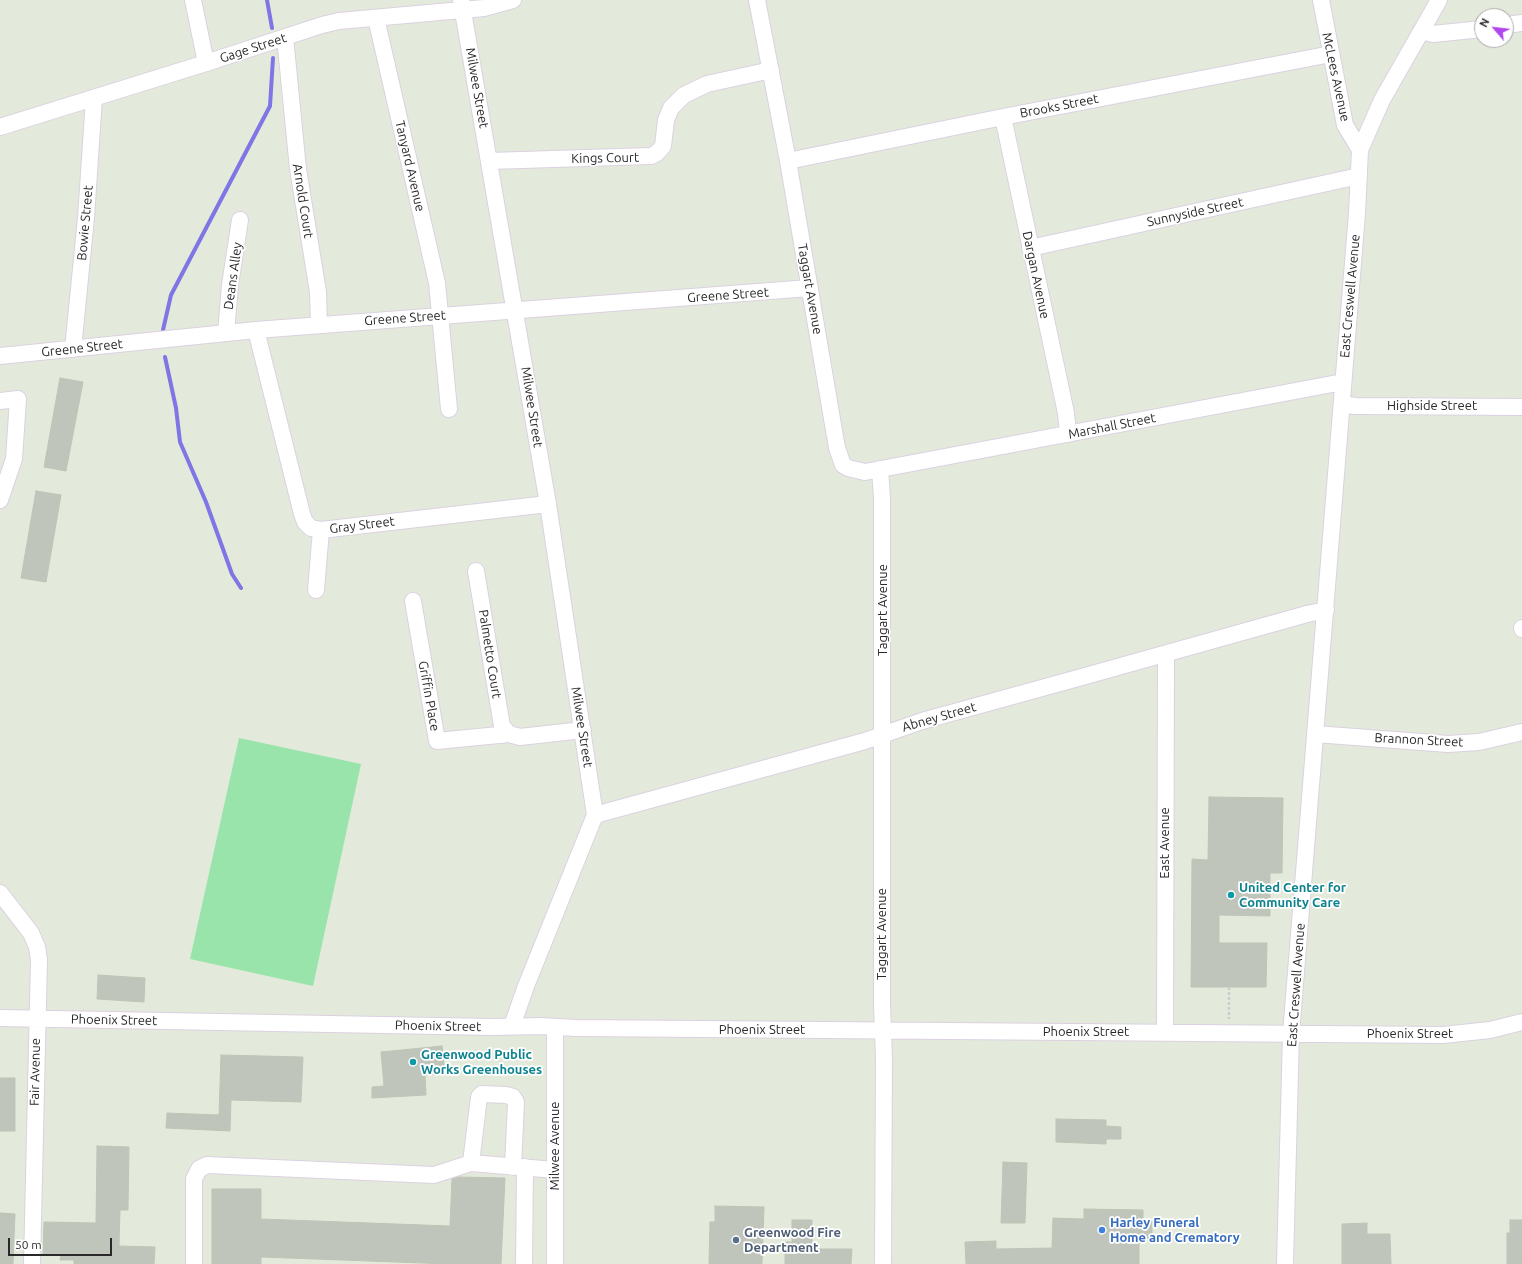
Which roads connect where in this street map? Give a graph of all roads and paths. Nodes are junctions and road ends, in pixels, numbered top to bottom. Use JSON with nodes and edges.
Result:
{"nodes":[{"id":1,"x":193,"y":0,"type":"edge"},
{"id":2,"x":513,"y":0,"type":"edge"},
{"id":3,"x":757,"y":0,"type":"edge"},
{"id":4,"x":1321,"y":0,"type":"edge"},
{"id":5,"x":1439,"y":0,"type":"edge"},
{"id":6,"x":462,"y":5,"type":"edge"},
{"id":7,"x":376,"y":18,"type":"junction"},
{"id":8,"x":1474,"y":30,"type":"edge"},
{"id":9,"x":1421,"y":31,"type":"junction"},
{"id":10,"x":285,"y":37,"type":"junction"},
{"id":11,"x":1331,"y":54,"type":"junction"},
{"id":12,"x":206,"y":63,"type":"junction"},
{"id":13,"x":771,"y":70,"type":"junction"},
{"id":14,"x":94,"y":98,"type":"junction"},
{"id":15,"x":1003,"y":117,"type":"junction"},
{"id":16,"x":0,"y":127,"type":"edge"},
{"id":17,"x":1360,"y":150,"type":"junction"},
{"id":18,"x":490,"y":161,"type":"junction"},
{"id":19,"x":788,"y":161,"type":"junction"},
{"id":20,"x":1359,"y":176,"type":"junction"},
{"id":21,"x":240,"y":220,"type":"dead end"},
{"id":22,"x":1030,"y":248,"type":"junction"},
{"id":23,"x":810,"y":288,"type":"junction"},
{"id":24,"x":515,"y":310,"type":"junction"},
{"id":25,"x":439,"y":316,"type":"junction"},
{"id":26,"x":318,"y":325,"type":"junction"},
{"id":27,"x":256,"y":330,"type":"junction"},
{"id":28,"x":226,"y":332,"type":"junction"},
{"id":29,"x":73,"y":349,"type":"junction"},
{"id":30,"x":0,"y":356,"type":"edge"},
{"id":31,"x":1343,"y":382,"type":"junction"},
{"id":32,"x":0,"y":401,"type":"edge"},
{"id":33,"x":1342,"y":404,"type":"junction"},
{"id":34,"x":1522,"y":407,"type":"edge"},
{"id":35,"x":449,"y":409,"type":"dead end"},
{"id":36,"x":1068,"y":434,"type":"junction"},
{"id":37,"x":880,"y":469,"type":"junction"},
{"id":38,"x":0,"y":500,"type":"edge"},
{"id":39,"x":548,"y":504,"type":"junction"},
{"id":40,"x":321,"y":530,"type":"junction"},
{"id":41,"x":476,"y":571,"type":"dead end"},
{"id":42,"x":316,"y":590,"type":"dead end"},
{"id":43,"x":412,"y":601,"type":"dead end"},
{"id":44,"x":1326,"y":610,"type":"junction"},
{"id":45,"x":1166,"y":654,"type":"junction"},
{"id":46,"x":583,"y":730,"type":"junction"},
{"id":47,"x":1522,"y":732,"type":"edge"},
{"id":48,"x":509,"y":734,"type":"junction"},
{"id":49,"x":883,"y":734,"type":"junction"},
{"id":50,"x":1315,"y":734,"type":"junction"},
{"id":51,"x":595,"y":815,"type":"junction"},
{"id":52,"x":0,"y":892,"type":"edge"},
{"id":53,"x":1229,"y":987,"type":"dead end"},
{"id":54,"x":0,"y":1018,"type":"edge"},
{"id":55,"x":37,"y":1019,"type":"junction"},
{"id":56,"x":1229,"y":1021,"type":"dead end"},
{"id":57,"x":1522,"y":1022,"type":"edge"},
{"id":58,"x":512,"y":1026,"type":"junction"},
{"id":59,"x":555,"y":1027,"type":"junction"},
{"id":60,"x":883,"y":1030,"type":"junction"},
{"id":61,"x":1165,"y":1032,"type":"junction"},
{"id":62,"x":1291,"y":1034,"type":"junction"},
{"id":63,"x":471,"y":1163,"type":"junction"},
{"id":64,"x":519,"y":1167,"type":"junction"},
{"id":65,"x":555,"y":1170,"type":"junction"},
{"id":66,"x":32,"y":1264,"type":"edge"},
{"id":67,"x":194,"y":1264,"type":"edge"},
{"id":68,"x":524,"y":1264,"type":"edge"},
{"id":69,"x":555,"y":1264,"type":"edge"},
{"id":70,"x":883,"y":1264,"type":"edge"},
{"id":71,"x":1285,"y":1264,"type":"edge"}],
"edges":[{"from":1,"to":12,"type":"street"},
{"from":2,"to":6,"type":"street","name":"Gage Street"},
{"from":3,"to":13,"type":"street","name":"Taggart Avenue"},
{"from":4,"to":11,"type":"street","name":"McLees Avenue"},
{"from":5,"to":9,"type":"street","name":"East Creswell Avenue"},
{"from":6,"to":7,"type":"street","name":"Gage Street"},
{"from":6,"to":18,"type":"street","name":"Milwee Street"},
{"from":7,"to":10,"type":"street","name":"Gage Street"},
{"from":7,"to":25,"type":"street","name":"Tanyard Avenue"},
{"from":8,"to":9,"type":"street"},
{"from":9,"to":17,"type":"street","name":"East Creswell Avenue"},
{"from":10,"to":12,"type":"street","name":"Gage Street"},
{"from":10,"to":26,"type":"street","name":"Arnold Court"},
{"from":11,"to":15,"type":"street","name":"Brooks Street"},
{"from":11,"to":17,"type":"street","name":"McLees Avenue"},
{"from":12,"to":14,"type":"street","name":"Gage Street"},
{"from":13,"to":18,"type":"street","name":"Kings Court"},
{"from":13,"to":19,"type":"street","name":"Taggart Avenue"},
{"from":14,"to":16,"type":"street","name":"Gage Street"},
{"from":14,"to":29,"type":"street","name":"Bowie Street"},
{"from":15,"to":19,"type":"street","name":"Brooks Street"},
{"from":15,"to":22,"type":"street","name":"Dargan Avenue"},
{"from":17,"to":20,"type":"street","name":"East Creswell Avenue"},
{"from":18,"to":24,"type":"street","name":"Milwee Street"},
{"from":19,"to":23,"type":"street","name":"Taggart Avenue"},
{"from":20,"to":22,"type":"street","name":"Sunnyside Street"},
{"from":20,"to":31,"type":"street","name":"East Creswell Avenue"},
{"from":21,"to":28,"type":"street","name":"Deans Alley"},
{"from":22,"to":36,"type":"street","name":"Dargan Avenue"},
{"from":23,"to":24,"type":"street","name":"Greene Street"},
{"from":23,"to":37,"type":"street","name":"Taggart Avenue"},
{"from":24,"to":25,"type":"street","name":"Greene Street"},
{"from":24,"to":39,"type":"street","name":"Milwee Street"},
{"from":25,"to":26,"type":"street","name":"Greene Street"},
{"from":25,"to":35,"type":"street","name":"Tanyard Avenue"},
{"from":26,"to":27,"type":"street","name":"Greene Street"},
{"from":27,"to":28,"type":"street","name":"Greene Street"},
{"from":27,"to":40,"type":"street","name":"Gray Street"},
{"from":28,"to":29,"type":"street","name":"Greene Street"},
{"from":29,"to":30,"type":"street","name":"Greene Street"},
{"from":31,"to":33,"type":"street","name":"East Creswell Avenue"},
{"from":31,"to":36,"type":"street","name":"Marshall Street"},
{"from":32,"to":38,"type":"street"},
{"from":33,"to":34,"type":"street","name":"Highside Street"},
{"from":33,"to":44,"type":"street","name":"East Creswell Avenue"},
{"from":36,"to":37,"type":"street","name":"Marshall Street"},
{"from":37,"to":49,"type":"street","name":"Taggart Avenue"},
{"from":39,"to":40,"type":"street","name":"Gray Street"},
{"from":39,"to":46,"type":"street","name":"Milwee Street"},
{"from":40,"to":42,"type":"street"},
{"from":41,"to":48,"type":"street","name":"Palmetto Court"},
{"from":43,"to":48,"type":"street","name":"Griffin Place"},
{"from":44,"to":45,"type":"street","name":"Abney Street"},
{"from":44,"to":50,"type":"street","name":"East Creswell Avenue"},
{"from":45,"to":49,"type":"street","name":"Abney Street"},
{"from":45,"to":61,"type":"street","name":"East Avenue"},
{"from":46,"to":48,"type":"street","name":"Griffin Place"},
{"from":46,"to":51,"type":"street","name":"Milwee Street"},
{"from":47,"to":50,"type":"street","name":"Brannon Street"},
{"from":49,"to":51,"type":"street","name":"Abney Street"},
{"from":49,"to":60,"type":"street","name":"Taggart Avenue"},
{"from":50,"to":62,"type":"street","name":"East Creswell Avenue"},
{"from":51,"to":58,"type":"street"},
{"from":52,"to":55,"type":"street","name":"Fair Avenue"},
{"from":53,"to":56,"type":"path"},
{"from":54,"to":55,"type":"street","name":"Phoenix Street"},
{"from":55,"to":58,"type":"street","name":"Phoenix Street"},
{"from":55,"to":66,"type":"street","name":"Fair Avenue"},
{"from":57,"to":62,"type":"street","name":"Phoenix Street"},
{"from":58,"to":59,"type":"street","name":"Phoenix Street"},
{"from":59,"to":60,"type":"street","name":"Phoenix Street"},
{"from":59,"to":65,"type":"street","name":"Milwee Avenue"},
{"from":60,"to":61,"type":"street","name":"Phoenix Street"},
{"from":60,"to":70,"type":"street","name":"Taggart Avenue"},
{"from":61,"to":62,"type":"street","name":"Phoenix Street"},
{"from":62,"to":71,"type":"street","name":"East Creswell Avenue"},
{"from":63,"to":64,"type":"street"},
{"from":63,"to":64,"type":"street"},
{"from":63,"to":67,"type":"street"},
{"from":64,"to":65,"type":"street"},
{"from":64,"to":68,"type":"street"},
{"from":65,"to":69,"type":"street","name":"Milwee Avenue"}]}
